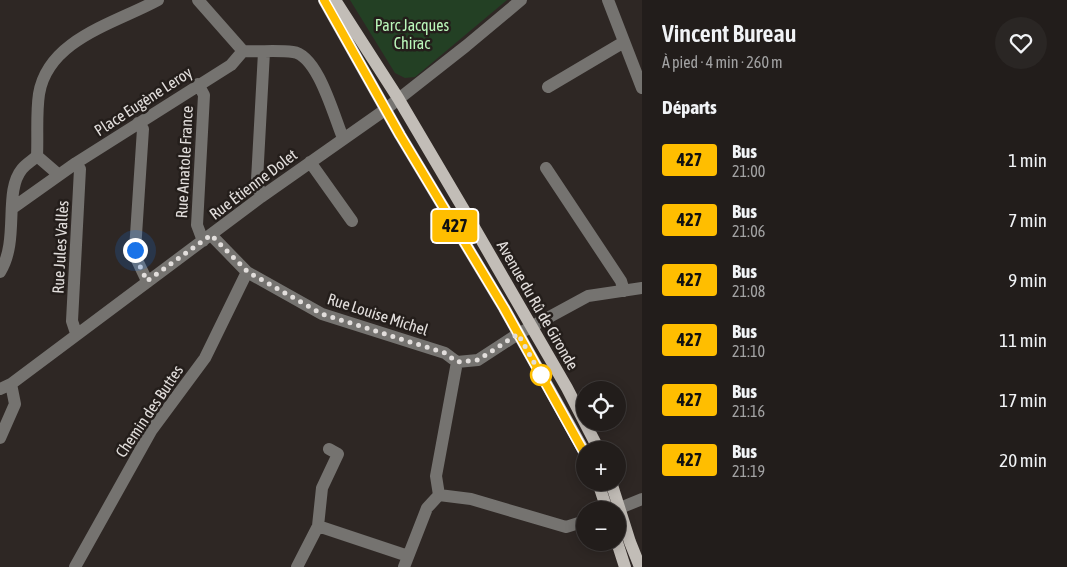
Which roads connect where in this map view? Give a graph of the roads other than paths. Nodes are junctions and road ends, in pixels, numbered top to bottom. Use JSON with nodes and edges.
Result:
{"nodes":[{"id":1,"x":158,"y":0,"type":"edge"},
{"id":2,"x":198,"y":0,"type":"edge"},
{"id":3,"x":324,"y":0,"type":"edge"},
{"id":4,"x":335,"y":0,"type":"edge"},
{"id":5,"x":521,"y":0,"type":"edge"},
{"id":6,"x":608,"y":0,"type":"edge"},
{"id":7,"x":624,"y":42,"type":"junction"},
{"id":8,"x":243,"y":52,"type":"junction"},
{"id":9,"x":264,"y":52,"type":"junction"},
{"id":10,"x":198,"y":84,"type":"junction"},
{"id":11,"x":548,"y":87,"type":"dead end"},
{"id":12,"x":642,"y":88,"type":"edge"},
{"id":13,"x":398,"y":98,"type":"junction"},
{"id":14,"x":385,"y":109,"type":"junction"},
{"id":15,"x":138,"y":122,"type":"junction"},
{"id":16,"x":343,"y":138,"type":"junction"},
{"id":17,"x":38,"y":156,"type":"junction"},
{"id":18,"x":310,"y":162,"type":"junction"},
{"id":19,"x":76,"y":163,"type":"junction"},
{"id":20,"x":546,"y":168,"type":"dead end"},
{"id":21,"x":59,"y":175,"type":"junction"},
{"id":22,"x":261,"y":197,"type":"junction"},
{"id":23,"x":14,"y":207,"type":"junction"},
{"id":24,"x":352,"y":221,"type":"dead end"},
{"id":25,"x":207,"y":238,"type":"junction"},
{"id":26,"x":0,"y":272,"type":"edge"},
{"id":27,"x":248,"y":272,"type":"junction"},
{"id":28,"x":147,"y":281,"type":"junction"},
{"id":29,"x":642,"y":288,"type":"edge"},
{"id":30,"x":624,"y":291,"type":"junction"},
{"id":31,"x":525,"y":330,"type":"junction"},
{"id":32,"x":76,"y":333,"type":"junction"},
{"id":33,"x":457,"y":362,"type":"junction"},
{"id":34,"x":6,"y":386,"type":"edge"},
{"id":35,"x":0,"y":438,"type":"edge"},
{"id":36,"x":579,"y":441,"type":"edge"},
{"id":37,"x":594,"y":441,"type":"edge"},
{"id":38,"x":329,"y":449,"type":"dead end"},
{"id":39,"x":439,"y":495,"type":"junction"},
{"id":40,"x":642,"y":499,"type":"edge"},
{"id":41,"x":626,"y":505,"type":"edge"},
{"id":42,"x":576,"y":524,"type":"edge"},
{"id":43,"x":318,"y":526,"type":"junction"},
{"id":44,"x":626,"y":537,"type":"edge"},
{"id":45,"x":620,"y":551,"type":"edge"},
{"id":46,"x":406,"y":562,"type":"edge"},
{"id":47,"x":75,"y":567,"type":"edge"},
{"id":48,"x":298,"y":567,"type":"edge"},
{"id":49,"x":625,"y":567,"type":"edge"},
{"id":50,"x":640,"y":567,"type":"edge"}],
"edges":[{"from":1,"to":17,"type":"street"},
{"from":2,"to":8,"type":"street"},
{"from":3,"to":14,"type":"main road","name":"Avenue du Rû de Gironde"},
{"from":4,"to":13,"type":"main road","name":"Avenue du Rû de Gironde"},
{"from":5,"to":13,"type":"street","name":"Rue Étienne Dolet"},
{"from":6,"to":7,"type":"street"},
{"from":7,"to":11,"type":"street"},
{"from":7,"to":12,"type":"street"},
{"from":8,"to":9,"type":"street"},
{"from":8,"to":10,"type":"street","name":"Place Eugène Leroy"},
{"from":9,"to":16,"type":"street"},
{"from":9,"to":22,"type":"street"},
{"from":10,"to":15,"type":"street","name":"Place Eugène Leroy"},
{"from":10,"to":25,"type":"street","name":"Rue Anatole France"},
{"from":13,"to":14,"type":"street","name":"Rue Étienne Dolet"},
{"from":13,"to":31,"type":"main road","name":"Avenue du Rû de Gironde"},
{"from":14,"to":16,"type":"street","name":"Rue Étienne Dolet"},
{"from":14,"to":31,"type":"main road","name":"Avenue du Rû de Gironde"},
{"from":15,"to":19,"type":"street","name":"Place Eugène Leroy"},
{"from":15,"to":28,"type":"street"},
{"from":16,"to":18,"type":"street","name":"Rue Étienne Dolet"},
{"from":17,"to":21,"type":"street"},
{"from":17,"to":23,"type":"street"},
{"from":18,"to":22,"type":"street","name":"Rue Étienne Dolet"},
{"from":18,"to":24,"type":"street"},
{"from":19,"to":21,"type":"street","name":"Place Eugène Leroy"},
{"from":19,"to":32,"type":"street","name":"Rue Jules Vallès"},
{"from":20,"to":30,"type":"street"},
{"from":21,"to":23,"type":"street","name":"Place Eugène Leroy"},
{"from":22,"to":25,"type":"street","name":"Rue Étienne Dolet"},
{"from":23,"to":26,"type":"street"},
{"from":25,"to":27,"type":"street","name":"Rue Louise Michel"},
{"from":25,"to":28,"type":"street","name":"Rue Étienne Dolet"},
{"from":27,"to":33,"type":"street","name":"Rue Louise Michel"},
{"from":27,"to":47,"type":"street","name":"Chemin des Buttes"},
{"from":28,"to":32,"type":"street","name":"Rue Étienne Dolet"},
{"from":29,"to":30,"type":"street"},
{"from":30,"to":31,"type":"street"},
{"from":31,"to":33,"type":"street"},
{"from":31,"to":36,"type":"main road","name":"Avenue du Rû de Gironde"},
{"from":31,"to":37,"type":"main road","name":"Avenue du Rû de Gironde"},
{"from":32,"to":34,"type":"street","name":"Rue Étienne Dolet"},
{"from":33,"to":39,"type":"street"},
{"from":34,"to":35,"type":"street"},
{"from":38,"to":43,"type":"street"},
{"from":39,"to":42,"type":"street"},
{"from":39,"to":46,"type":"street"},
{"from":40,"to":41,"type":"street"},
{"from":43,"to":46,"type":"street"},
{"from":43,"to":48,"type":"street"},
{"from":44,"to":50,"type":"main road"},
{"from":45,"to":49,"type":"main road"}]}
